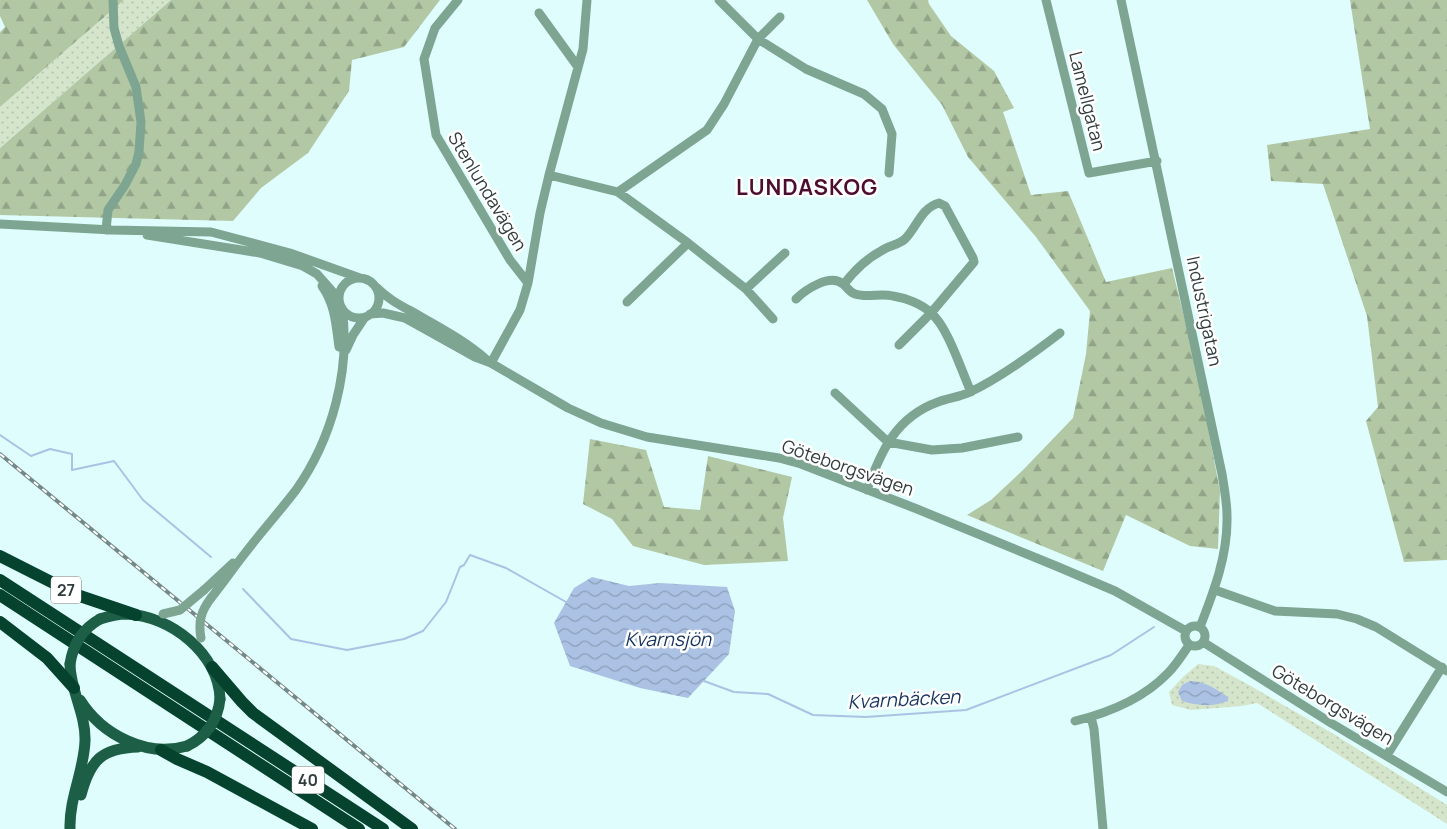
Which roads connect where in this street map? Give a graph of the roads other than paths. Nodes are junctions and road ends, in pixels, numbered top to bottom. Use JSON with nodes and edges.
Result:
{"nodes":[{"id":1,"x":113,"y":0,"type":"edge"},
{"id":2,"x":458,"y":0,"type":"edge"},
{"id":3,"x":587,"y":0,"type":"edge"},
{"id":4,"x":719,"y":0,"type":"edge"},
{"id":5,"x":1046,"y":0,"type":"edge"},
{"id":6,"x":1121,"y":0,"type":"edge"},
{"id":7,"x":539,"y":13,"type":"dead end"},
{"id":8,"x":780,"y":17,"type":"dead end"},
{"id":9,"x":758,"y":38,"type":"junction"},
{"id":10,"x":578,"y":67,"type":"junction"},
{"id":11,"x":1157,"y":161,"type":"junction"},
{"id":12,"x":889,"y":173,"type":"dead end"},
{"id":13,"x":548,"y":175,"type":"junction"},
{"id":14,"x":618,"y":192,"type":"junction"},
{"id":15,"x":0,"y":224,"type":"edge"},
{"id":16,"x":109,"y":230,"type":"junction"},
{"id":17,"x":182,"y":231,"type":"junction"},
{"id":18,"x":192,"y":242,"type":"junction"},
{"id":19,"x":688,"y":242,"type":"junction"},
{"id":20,"x":252,"y":243,"type":"junction"},
{"id":21,"x":785,"y":253,"type":"dead end"},
{"id":22,"x":292,"y":263,"type":"junction"},
{"id":23,"x":360,"y":278,"type":"junction"},
{"id":24,"x":528,"y":283,"type":"junction"},
{"id":25,"x":844,"y":284,"type":"junction"},
{"id":26,"x":376,"y":287,"type":"junction"},
{"id":27,"x":746,"y":289,"type":"junction"},
{"id":28,"x":796,"y":299,"type":"dead end"},
{"id":29,"x":627,"y":302,"type":"dead end"},
{"id":30,"x":340,"y":304,"type":"junction"},
{"id":31,"x":931,"y":313,"type":"junction"},
{"id":32,"x":367,"y":316,"type":"junction"},
{"id":33,"x":773,"y":319,"type":"dead end"},
{"id":34,"x":1060,"y":333,"type":"dead end"},
{"id":35,"x":899,"y":345,"type":"dead end"},
{"id":36,"x":345,"y":352,"type":"junction"},
{"id":37,"x":491,"y":363,"type":"junction"},
{"id":38,"x":342,"y":367,"type":"junction"},
{"id":39,"x":970,"y":392,"type":"junction"},
{"id":40,"x":836,"y":393,"type":"dead end"},
{"id":41,"x":1018,"y":437,"type":"dead end"},
{"id":42,"x":888,"y":442,"type":"junction"},
{"id":43,"x":867,"y":490,"type":"junction"},
{"id":44,"x":245,"y":553,"type":"junction"},
{"id":45,"x":0,"y":556,"type":"edge"},
{"id":46,"x":0,"y":580,"type":"edge"},
{"id":47,"x":1215,"y":590,"type":"junction"},
{"id":48,"x":0,"y":595,"type":"edge"},
{"id":49,"x":136,"y":615,"type":"junction"},
{"id":50,"x":148,"y":618,"type":"junction"},
{"id":51,"x":0,"y":622,"type":"edge"},
{"id":52,"x":1200,"y":627,"type":"junction"},
{"id":53,"x":1186,"y":631,"type":"junction"},
{"id":54,"x":1203,"y":642,"type":"junction"},
{"id":55,"x":1189,"y":645,"type":"junction"},
{"id":56,"x":210,"y":664,"type":"junction"},
{"id":57,"x":1445,"y":669,"type":"edge"},
{"id":58,"x":75,"y":692,"type":"junction"},
{"id":59,"x":1091,"y":717,"type":"junction"},
{"id":60,"x":1075,"y":721,"type":"dead end"},
{"id":61,"x":146,"y":747,"type":"junction"},
{"id":62,"x":161,"y":750,"type":"junction"},
{"id":63,"x":1387,"y":755,"type":"junction"},
{"id":64,"x":1447,"y":792,"type":"edge"},
{"id":65,"x":70,"y":829,"type":"edge"},
{"id":66,"x":77,"y":829,"type":"edge"},
{"id":67,"x":312,"y":829,"type":"edge"},
{"id":68,"x":359,"y":829,"type":"edge"},
{"id":69,"x":383,"y":829,"type":"edge"},
{"id":70,"x":412,"y":829,"type":"edge"},
{"id":71,"x":1103,"y":829,"type":"edge"}],
"edges":[{"from":1,"to":16,"type":"street"},
{"from":2,"to":24,"type":"street","name":"Stenlundavägen"},
{"from":3,"to":10,"type":"street"},
{"from":4,"to":9,"type":"street"},
{"from":5,"to":11,"type":"street","name":"Lamellgatan"},
{"from":6,"to":11,"type":"street","name":"Industrigatan"},
{"from":7,"to":10,"type":"street"},
{"from":8,"to":9,"type":"street"},
{"from":9,"to":12,"type":"street"},
{"from":9,"to":14,"type":"street"},
{"from":10,"to":13,"type":"street"},
{"from":11,"to":47,"type":"street","name":"Industrigatan"},
{"from":13,"to":14,"type":"street"},
{"from":13,"to":24,"type":"street"},
{"from":14,"to":19,"type":"street"},
{"from":15,"to":16,"type":"street"},
{"from":16,"to":17,"type":"street"},
{"from":16,"to":18,"type":"street"},
{"from":17,"to":18,"type":"street"},
{"from":17,"to":20,"type":"street"},
{"from":18,"to":20,"type":"street"},
{"from":18,"to":22,"type":"street"},
{"from":19,"to":27,"type":"street"},
{"from":19,"to":29,"type":"street"},
{"from":20,"to":23,"type":"street"},
{"from":21,"to":27,"type":"street"},
{"from":22,"to":30,"type":"street"},
{"from":22,"to":38,"type":"street"},
{"from":23,"to":26,"type":"street"},
{"from":23,"to":30,"type":"street"},
{"from":24,"to":37,"type":"street"},
{"from":25,"to":28,"type":"street"},
{"from":25,"to":31,"type":"street"},
{"from":25,"to":31,"type":"street"},
{"from":26,"to":32,"type":"street"},
{"from":26,"to":37,"type":"street","name":"Göteborgsvägen"},
{"from":27,"to":33,"type":"street"},
{"from":30,"to":32,"type":"street"},
{"from":30,"to":36,"type":"street"},
{"from":31,"to":35,"type":"street"},
{"from":31,"to":39,"type":"street"},
{"from":32,"to":36,"type":"street"},
{"from":32,"to":37,"type":"street","name":"Göteborgsvägen"},
{"from":34,"to":39,"type":"street"},
{"from":36,"to":38,"type":"street"},
{"from":37,"to":43,"type":"street","name":"Göteborgsvägen"},
{"from":38,"to":44,"type":"street"},
{"from":39,"to":42,"type":"street"},
{"from":40,"to":42,"type":"street"},
{"from":41,"to":42,"type":"street"},
{"from":42,"to":43,"type":"street"},
{"from":43,"to":53,"type":"street","name":"Göteborgsvägen"},
{"from":44,"to":50,"type":"street","bridge":true},
{"from":44,"to":56,"type":"street","bridge":true},
{"from":45,"to":49,"type":"highway","number":"27"},
{"from":46,"to":69,"type":"highway","number":"40"},
{"from":47,"to":52,"type":"street","name":"Industrigatan"},
{"from":47,"to":57,"type":"street"},
{"from":48,"to":68,"type":"highway","number":"40"},
{"from":49,"to":50,"type":"main road","number":"27"},
{"from":49,"to":58,"type":"main road","number":"27","bridge":true},
{"from":50,"to":56,"type":"main road","number":"27"},
{"from":51,"to":58,"type":"highway","number":"27"},
{"from":52,"to":53,"type":"street"},
{"from":52,"to":54,"type":"street"},
{"from":53,"to":55,"type":"street"},
{"from":54,"to":55,"type":"street"},
{"from":54,"to":63,"type":"street","name":"Göteborgsvägen"},
{"from":55,"to":59,"type":"street"},
{"from":56,"to":62,"type":"main road","number":"27","bridge":true},
{"from":56,"to":70,"type":"highway"},
{"from":57,"to":63,"type":"street"},
{"from":58,"to":61,"type":"main road","number":"27"},
{"from":58,"to":65,"type":"main road","number":"27"},
{"from":59,"to":60,"type":"street"},
{"from":59,"to":71,"type":"street"},
{"from":61,"to":62,"type":"main road","number":"27"},
{"from":61,"to":66,"type":"main road","number":"27"},
{"from":62,"to":67,"type":"highway"},
{"from":63,"to":64,"type":"street","name":"Göteborgsvägen"}]}
